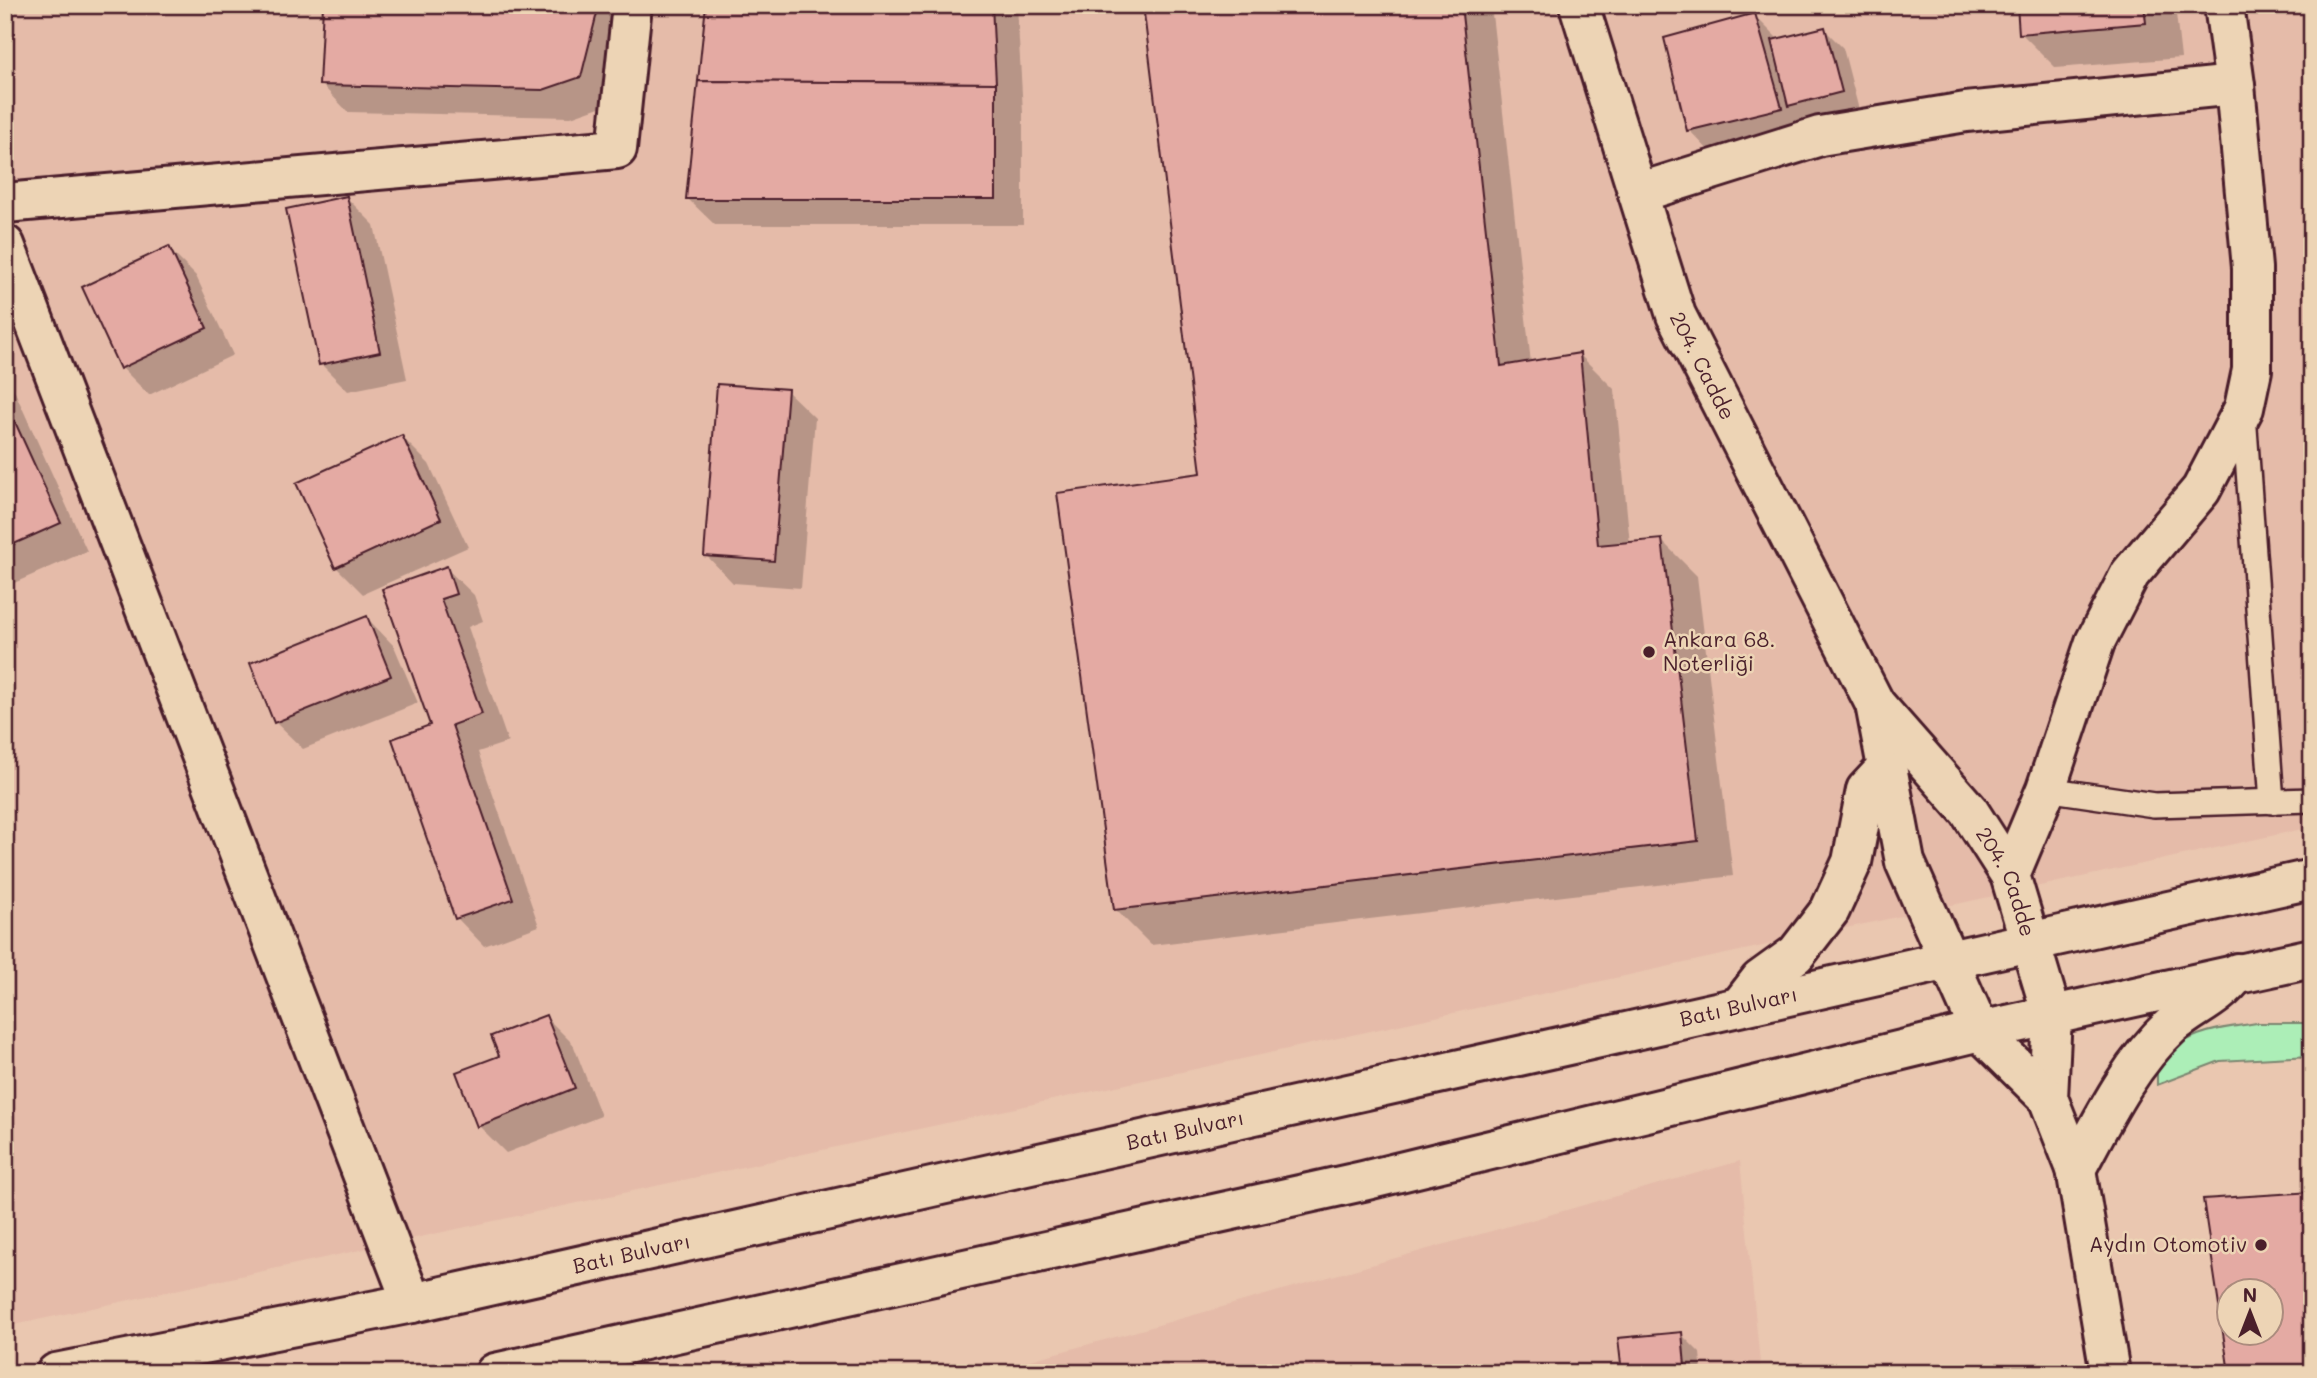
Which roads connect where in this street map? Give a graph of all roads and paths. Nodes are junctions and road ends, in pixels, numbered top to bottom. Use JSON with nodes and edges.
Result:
{"nodes":[{"id":1,"x":632,"y":5,"type":"edge"},
{"id":2,"x":1579,"y":5,"type":"edge"},
{"id":3,"x":2224,"y":5,"type":"edge"},
{"id":4,"x":2235,"y":85,"type":"junction"},
{"id":5,"x":1638,"y":193,"type":"junction"},
{"id":6,"x":5,"y":203,"type":"edge"},
{"id":7,"x":5,"y":245,"type":"edge"},
{"id":8,"x":2244,"y":408,"type":"junction"},
{"id":9,"x":1875,"y":704,"type":"junction"},
{"id":10,"x":1887,"y":773,"type":"junction"},
{"id":11,"x":2046,"y":789,"type":"junction"},
{"id":12,"x":2312,"y":800,"type":"edge"},
{"id":13,"x":2272,"y":802,"type":"junction"},
{"id":14,"x":2010,"y":875,"type":"junction"},
{"id":15,"x":2312,"y":879,"type":"edge"},
{"id":16,"x":2031,"y":940,"type":"junction"},
{"id":17,"x":2312,"y":958,"type":"edge"},
{"id":18,"x":1948,"y":959,"type":"junction"},
{"id":19,"x":2237,"y":973,"type":"junction"},
{"id":20,"x":1740,"y":1006,"type":"junction"},
{"id":21,"x":2052,"y":1015,"type":"junction"},
{"id":22,"x":1980,"y":1031,"type":"junction"},
{"id":23,"x":2048,"y":1098,"type":"junction"},
{"id":24,"x":2076,"y":1168,"type":"junction"},
{"id":25,"x":412,"y":1303,"type":"junction"},
{"id":26,"x":56,"y":1373,"type":"edge"},
{"id":27,"x":495,"y":1373,"type":"edge"},
{"id":28,"x":2110,"y":1373,"type":"edge"}],
"edges":[{"from":1,"to":6,"type":"street"},
{"from":2,"to":5,"type":"street","name":"204. Cadde"},
{"from":3,"to":4,"type":"street"},
{"from":4,"to":5,"type":"street"},
{"from":4,"to":8,"type":"street"},
{"from":5,"to":9,"type":"street","name":"204. Cadde"},
{"from":7,"to":25,"type":"street"},
{"from":8,"to":11,"type":"street"},
{"from":8,"to":13,"type":"lane"},
{"from":9,"to":10,"type":"street","name":"204. Cadde"},
{"from":9,"to":14,"type":"street","name":"204. Cadde"},
{"from":10,"to":18,"type":"street","name":"204. Cadde"},
{"from":10,"to":20,"type":"street"},
{"from":11,"to":13,"type":"lane"},
{"from":11,"to":14,"type":"street"},
{"from":12,"to":13,"type":"lane"},
{"from":14,"to":16,"type":"street","name":"204. Cadde"},
{"from":15,"to":16,"type":"street","name":"Batı Bulvarı"},
{"from":16,"to":18,"type":"street","name":"Batı Bulvarı"},
{"from":16,"to":21,"type":"street","name":"204. Cadde"},
{"from":17,"to":19,"type":"street"},
{"from":18,"to":20,"type":"street","name":"Batı Bulvarı"},
{"from":18,"to":22,"type":"street","name":"204. Cadde"},
{"from":19,"to":21,"type":"street"},
{"from":19,"to":24,"type":"street"},
{"from":20,"to":25,"type":"street","name":"Batı Bulvarı"},
{"from":21,"to":22,"type":"street"},
{"from":21,"to":23,"type":"street","name":"204. Cadde"},
{"from":22,"to":23,"type":"street","name":"204. Cadde"},
{"from":22,"to":27,"type":"street"},
{"from":23,"to":24,"type":"street","name":"204. Cadde"},
{"from":24,"to":28,"type":"street","name":"204. Cadde"},
{"from":25,"to":26,"type":"street","name":"Batı Bulvarı"}]}
